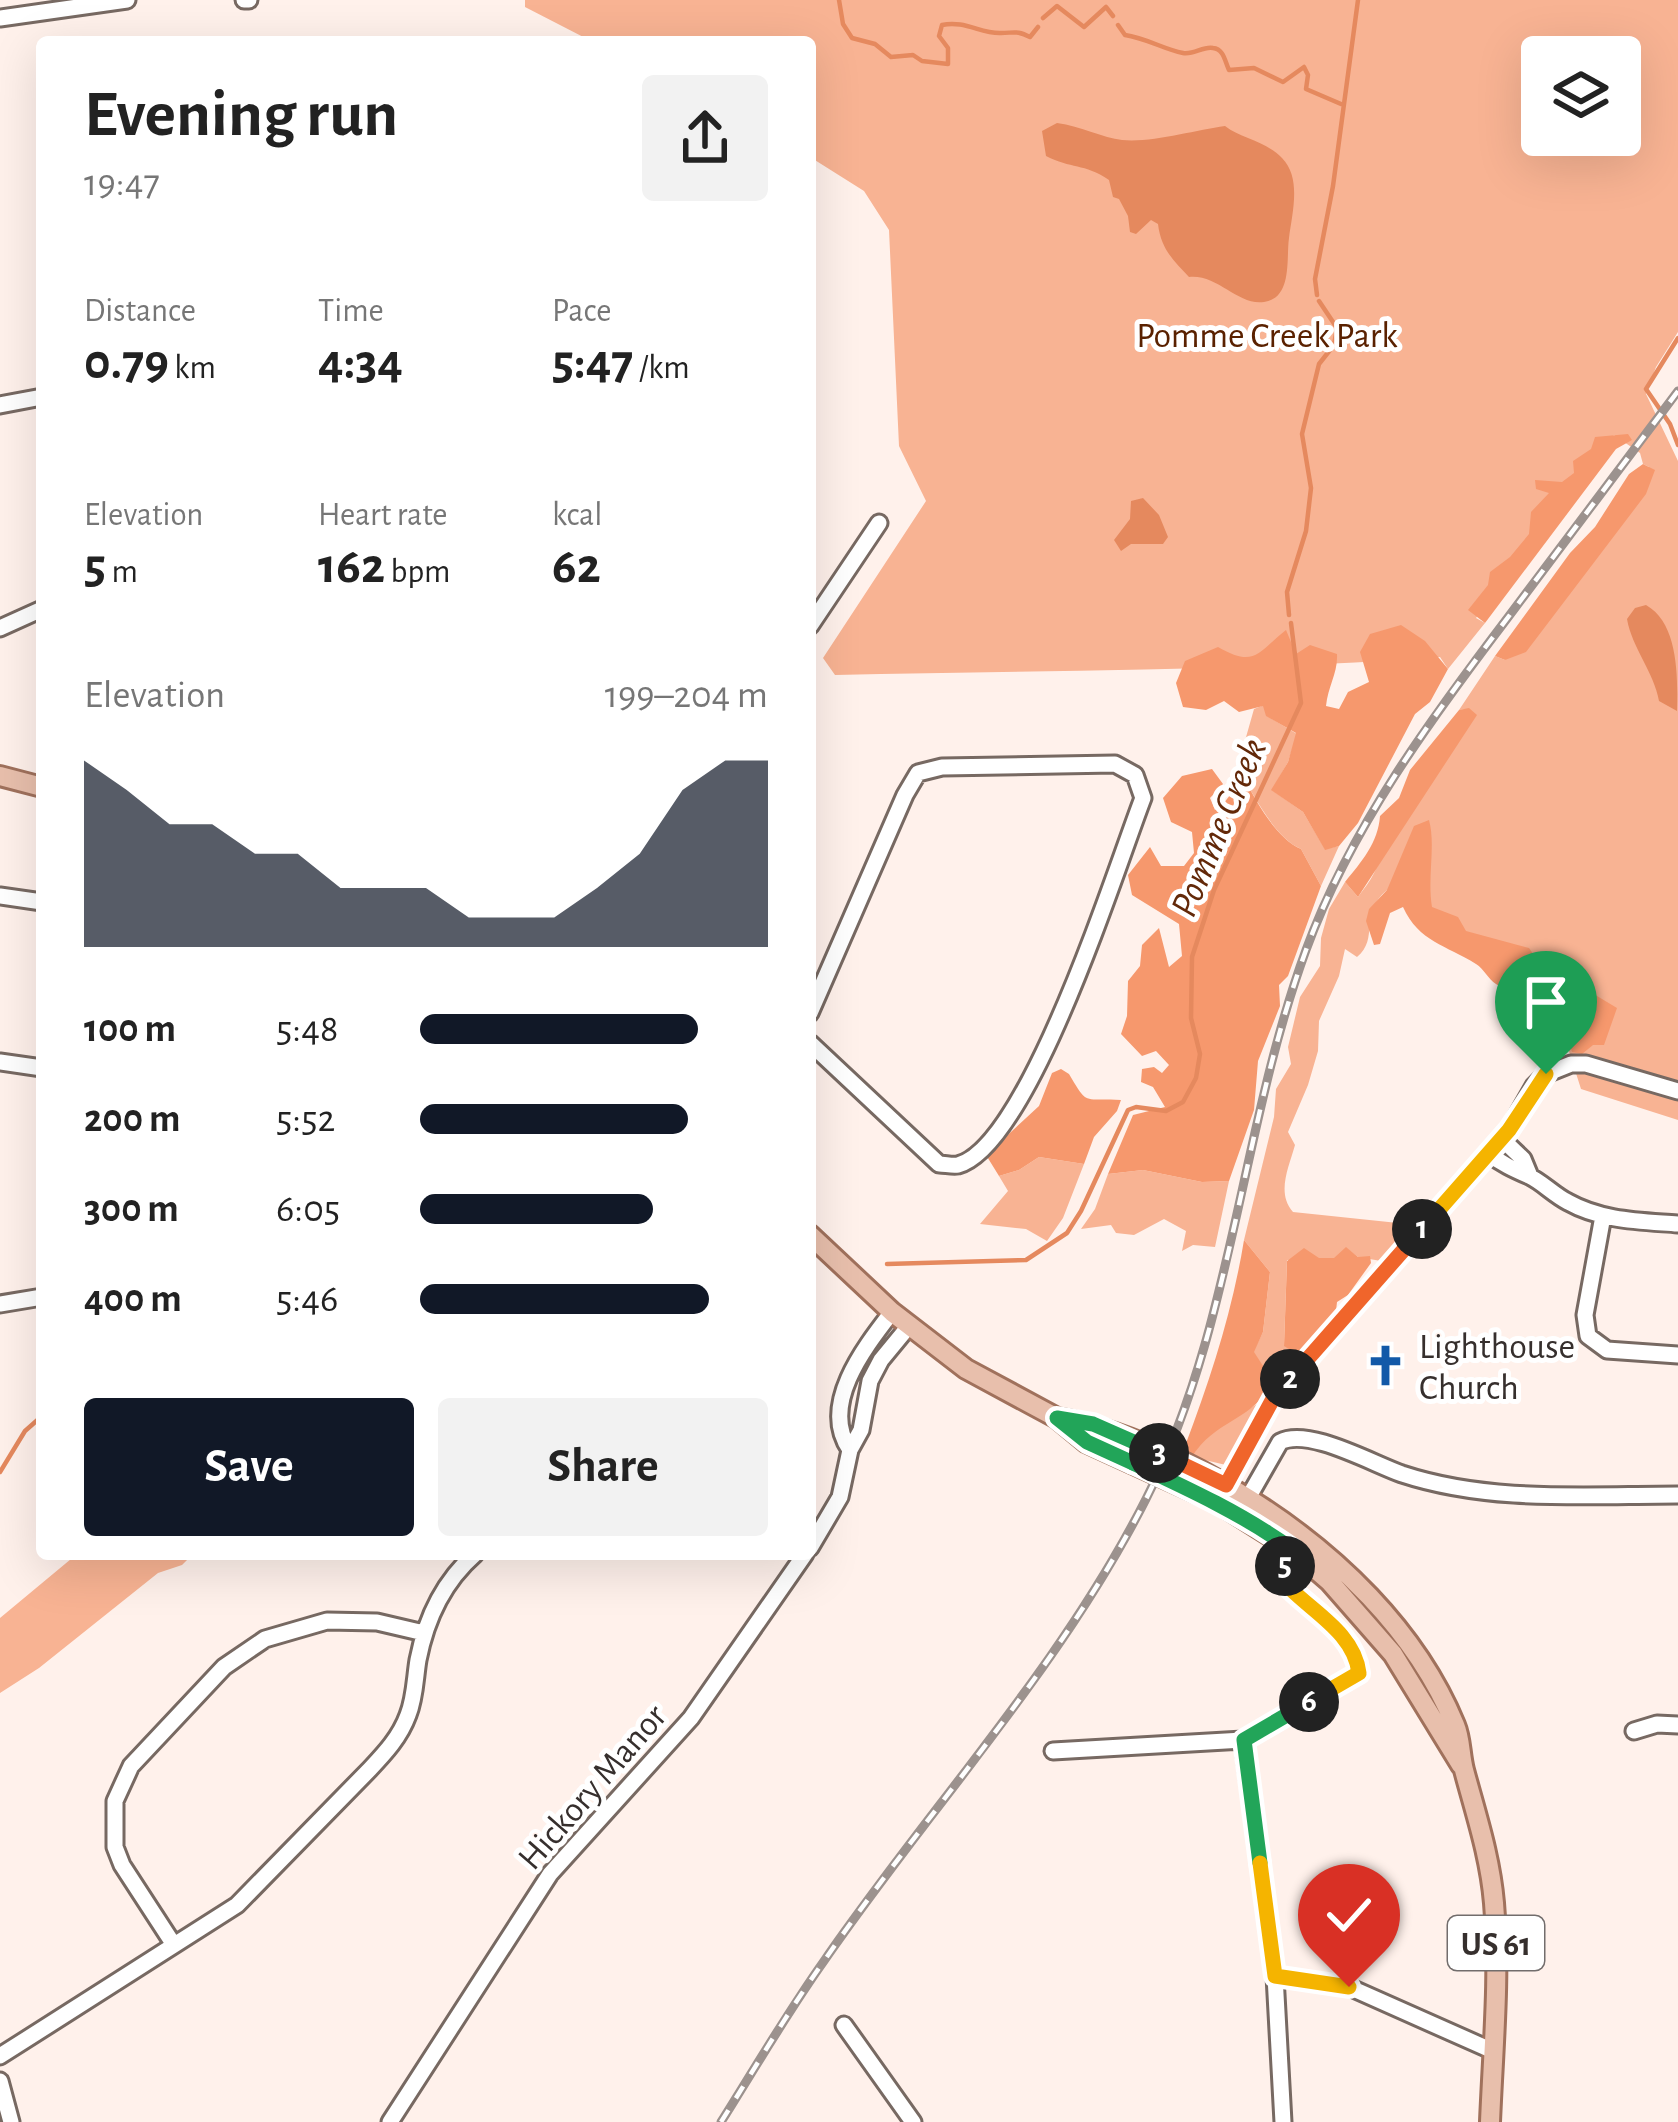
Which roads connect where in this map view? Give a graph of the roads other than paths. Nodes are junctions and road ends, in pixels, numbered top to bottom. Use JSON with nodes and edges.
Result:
{"nodes":[{"id":1,"x":127,"y":0,"type":"edge"},
{"id":2,"x":0,"y":18,"type":"edge"},
{"id":3,"x":36,"y":398,"type":"edge"},
{"id":4,"x":0,"y":405,"type":"edge"},
{"id":5,"x":879,"y":524,"type":"dead end"},
{"id":6,"x":36,"y":612,"type":"edge"},
{"id":7,"x":816,"y":617,"type":"edge"},
{"id":8,"x":0,"y":628,"type":"edge"},
{"id":9,"x":0,"y":776,"type":"edge"},
{"id":10,"x":36,"y":785,"type":"edge"},
{"id":11,"x":0,"y":896,"type":"edge"},
{"id":12,"x":36,"y":901,"type":"edge"},
{"id":13,"x":816,"y":1000,"type":"edge"},
{"id":14,"x":816,"y":1048,"type":"edge"},
{"id":15,"x":0,"y":1062,"type":"edge"},
{"id":16,"x":36,"y":1067,"type":"edge"},
{"id":17,"x":1678,"y":1091,"type":"edge"},
{"id":18,"x":1501,"y":1138,"type":"junction"},
{"id":19,"x":1488,"y":1153,"type":"junction"},
{"id":20,"x":1513,"y":1161,"type":"junction"},
{"id":21,"x":1603,"y":1216,"type":"junction"},
{"id":22,"x":1678,"y":1224,"type":"edge"},
{"id":23,"x":816,"y":1241,"type":"edge"},
{"id":24,"x":36,"y":1299,"type":"edge"},
{"id":25,"x":0,"y":1304,"type":"edge"},
{"id":26,"x":892,"y":1312,"type":"junction"},
{"id":27,"x":909,"y":1326,"type":"junction"},
{"id":28,"x":1678,"y":1355,"type":"edge"},
{"id":29,"x":1057,"y":1418,"type":"junction"},
{"id":30,"x":850,"y":1450,"type":"junction"},
{"id":31,"x":1226,"y":1485,"type":"junction"},
{"id":32,"x":1678,"y":1495,"type":"edge"},
{"id":33,"x":1248,"y":1498,"type":"junction"},
{"id":34,"x":816,"y":1538,"type":"edge"},
{"id":35,"x":1293,"y":1550,"type":"junction"},
{"id":36,"x":470,"y":1560,"type":"edge"},
{"id":37,"x":802,"y":1560,"type":"edge"},
{"id":38,"x":424,"y":1633,"type":"junction"},
{"id":39,"x":1678,"y":1725,"type":"edge"},
{"id":40,"x":1634,"y":1731,"type":"dead end"},
{"id":41,"x":1244,"y":1740,"type":"junction"},
{"id":42,"x":1053,"y":1751,"type":"dead end"},
{"id":43,"x":1464,"y":1769,"type":"junction"},
{"id":44,"x":174,"y":1945,"type":"junction"},
{"id":45,"x":1275,"y":1976,"type":"junction"},
{"id":46,"x":844,"y":2025,"type":"dead end"},
{"id":47,"x":1493,"y":2051,"type":"junction"},
{"id":48,"x":0,"y":2056,"type":"edge"},
{"id":49,"x":0,"y":2081,"type":"edge"},
{"id":50,"x":11,"y":2122,"type":"edge"},
{"id":51,"x":390,"y":2122,"type":"edge"},
{"id":52,"x":913,"y":2122,"type":"edge"},
{"id":53,"x":1283,"y":2122,"type":"edge"},
{"id":54,"x":1490,"y":2122,"type":"edge"}],
"edges":[{"from":1,"to":2,"type":"street"},
{"from":3,"to":4,"type":"street"},
{"from":5,"to":7,"type":"street"},
{"from":6,"to":8,"type":"street"},
{"from":9,"to":10,"type":"main road"},
{"from":11,"to":12,"type":"street"},
{"from":13,"to":14,"type":"street"},
{"from":15,"to":16,"type":"street"},
{"from":17,"to":18,"type":"street"},
{"from":18,"to":19,"type":"street"},
{"from":18,"to":20,"type":"street"},
{"from":19,"to":20,"type":"street"},
{"from":19,"to":31,"type":"street"},
{"from":20,"to":21,"type":"street"},
{"from":21,"to":22,"type":"street"},
{"from":21,"to":28,"type":"street"},
{"from":23,"to":26,"type":"main road","number":"US 61"},
{"from":24,"to":25,"type":"street"},
{"from":26,"to":27,"type":"main road","number":"US 61"},
{"from":26,"to":30,"type":"street","name":"Hickory Manor"},
{"from":27,"to":29,"type":"main road","number":"US 61"},
{"from":27,"to":30,"type":"street","name":"Hickory Manor"},
{"from":29,"to":31,"type":"main road","number":"US 61"},
{"from":29,"to":35,"type":"main road","number":"US 61"},
{"from":30,"to":34,"type":"street","name":"Hickory Manor"},
{"from":31,"to":33,"type":"main road","number":"US 61"},
{"from":32,"to":33,"type":"street"},
{"from":33,"to":43,"type":"main road","number":"US 61"},
{"from":35,"to":41,"type":"street"},
{"from":35,"to":43,"type":"main road","number":"US 61"},
{"from":36,"to":38,"type":"street"},
{"from":37,"to":51,"type":"street","name":"Hickory Manor"},
{"from":38,"to":44,"type":"street"},
{"from":38,"to":44,"type":"street"},
{"from":39,"to":40,"type":"street"},
{"from":41,"to":42,"type":"street"},
{"from":41,"to":45,"type":"street"},
{"from":43,"to":47,"type":"main road","number":"US 61"},
{"from":44,"to":48,"type":"street"},
{"from":45,"to":47,"type":"street"},
{"from":45,"to":53,"type":"street"},
{"from":46,"to":52,"type":"street"},
{"from":47,"to":54,"type":"main road","number":"US 61"},
{"from":49,"to":50,"type":"street"}]}
